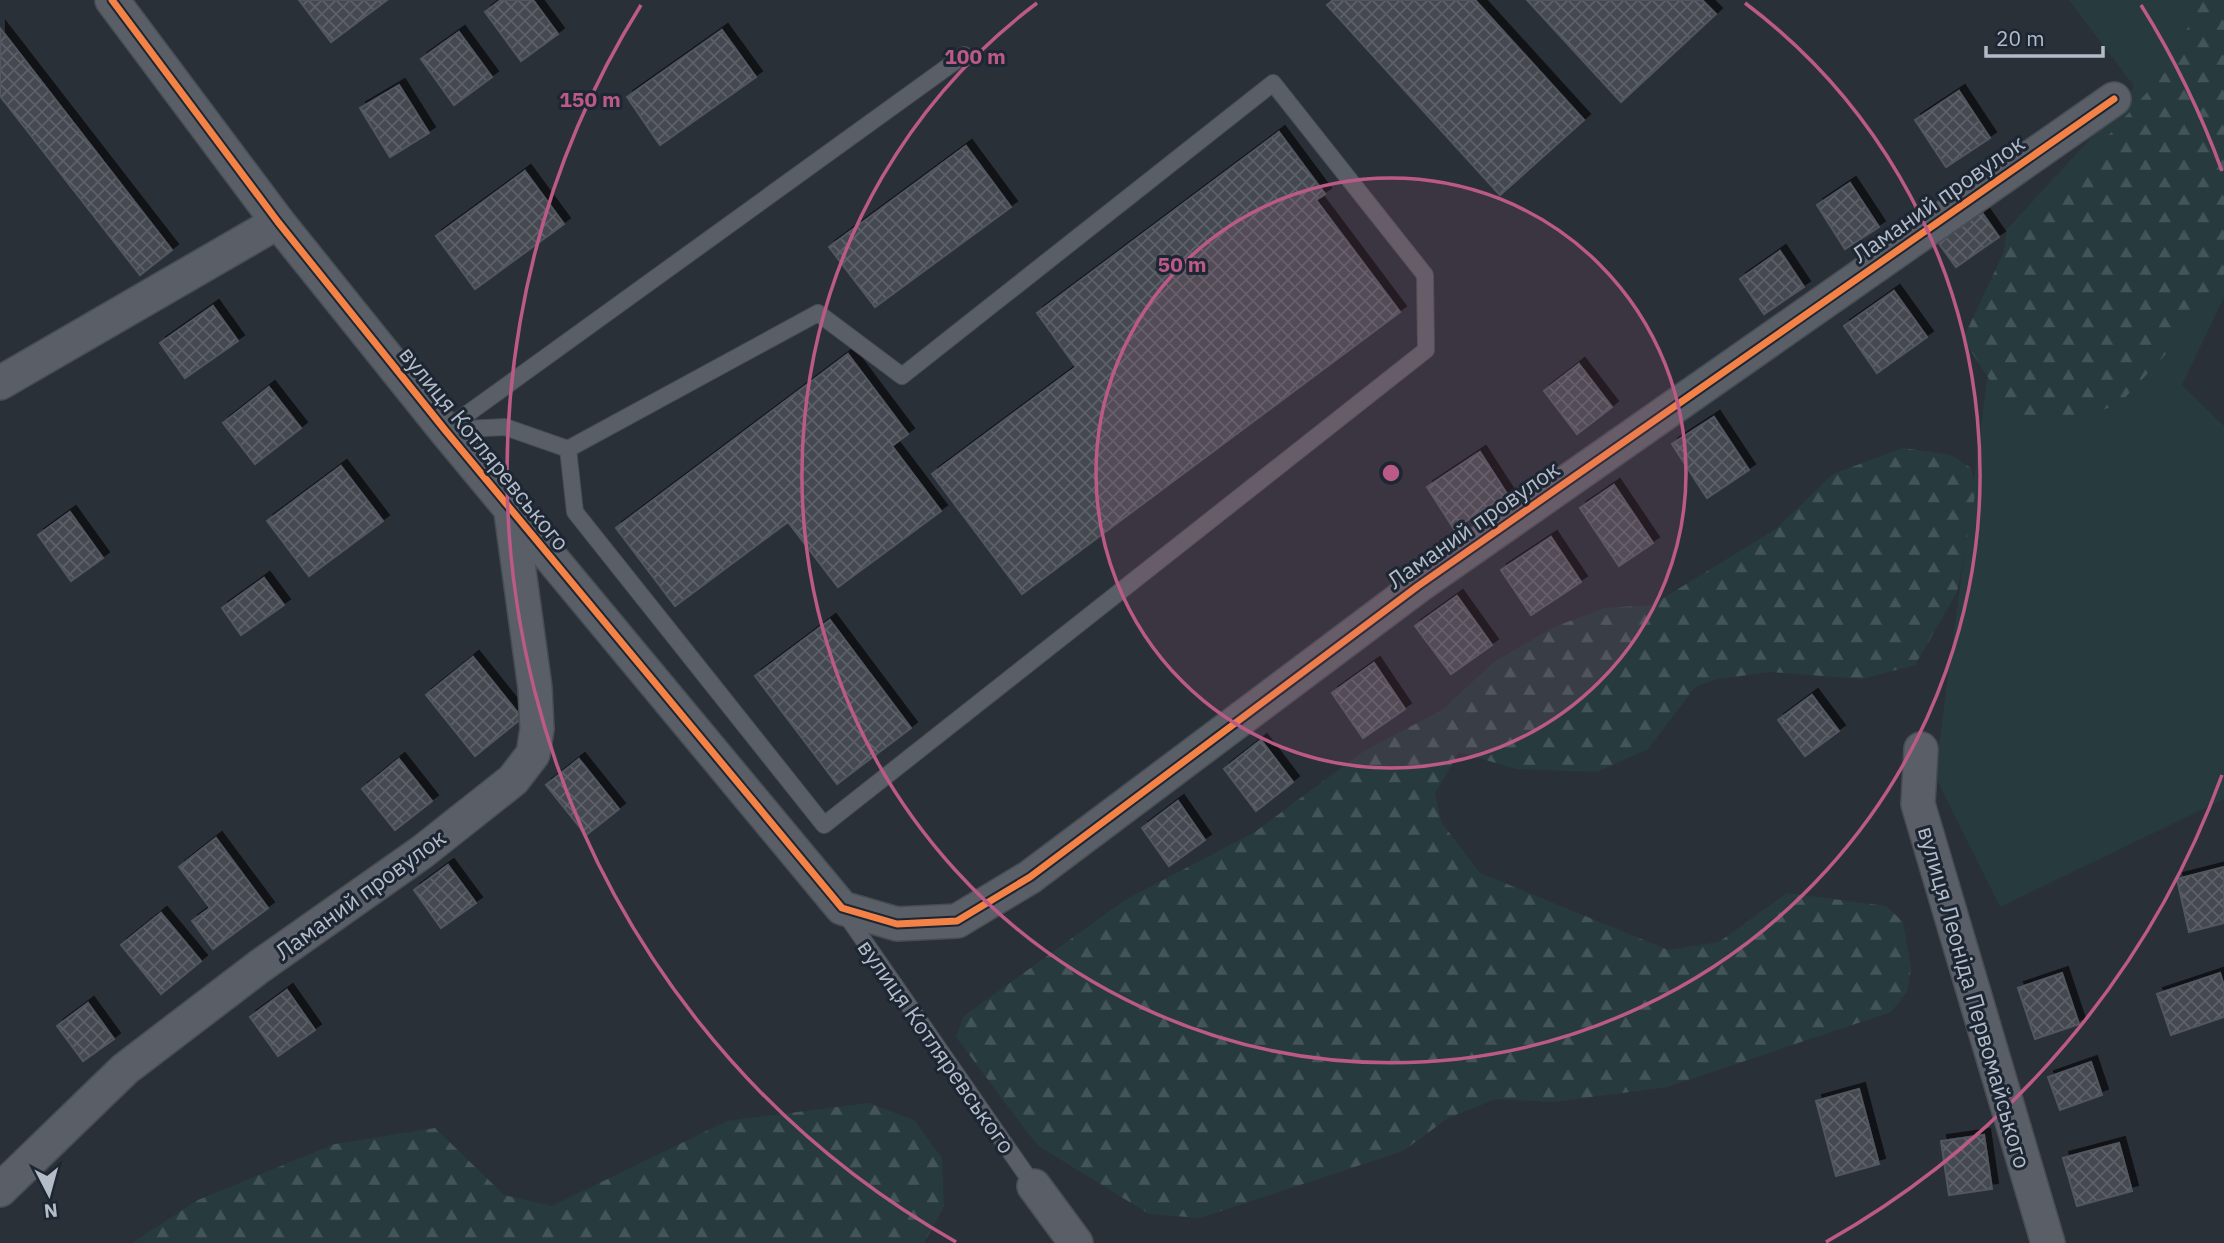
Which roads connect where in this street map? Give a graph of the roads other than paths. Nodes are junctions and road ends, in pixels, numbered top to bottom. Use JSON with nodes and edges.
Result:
{"nodes":[{"id":1,"x":112,"y":0,"type":"edge"},
{"id":2,"x":964,"y":55,"type":"dead end"},
{"id":3,"x":2114,"y":99,"type":"dead end"},
{"id":4,"x":278,"y":222,"type":"junction"},
{"id":5,"x":0,"y":383,"type":"edge"},
{"id":6,"x":445,"y":430,"type":"junction"},
{"id":7,"x":568,"y":449,"type":"junction"},
{"id":8,"x":511,"y":512,"type":"junction"},
{"id":9,"x":1922,"y":749,"type":"dead end"},
{"id":10,"x":842,"y":908,"type":"junction"},
{"id":11,"x":1034,"y":1186,"type":"joint"},
{"id":12,"x":0,"y":1190,"type":"edge"},
{"id":13,"x":1076,"y":1243,"type":"edge"},
{"id":14,"x":2048,"y":1243,"type":"edge"}],
"edges":[{"from":1,"to":4,"type":"street","name":"вулиця Котляревського"},
{"from":2,"to":6,"type":"lane"},
{"from":3,"to":10,"type":"street","name":"Ламаний провулок"},
{"from":4,"to":5,"type":"street"},
{"from":4,"to":6,"type":"street","name":"вулиця Котляревського"},
{"from":6,"to":7,"type":"lane"},
{"from":6,"to":8,"type":"street","name":"вулиця Котляревського"},
{"from":7,"to":7,"type":"lane"},
{"from":8,"to":10,"type":"street","name":"вулиця Котляревського"},
{"from":8,"to":12,"type":"street","name":"Ламаний провулок"},
{"from":9,"to":14,"type":"street","name":"вулиця Леоніда Первомайського"},
{"from":10,"to":11,"type":"lane","name":"вулиця Котляревського"},
{"from":11,"to":13,"type":"street","name":"вулиця Котляревського"}]}
